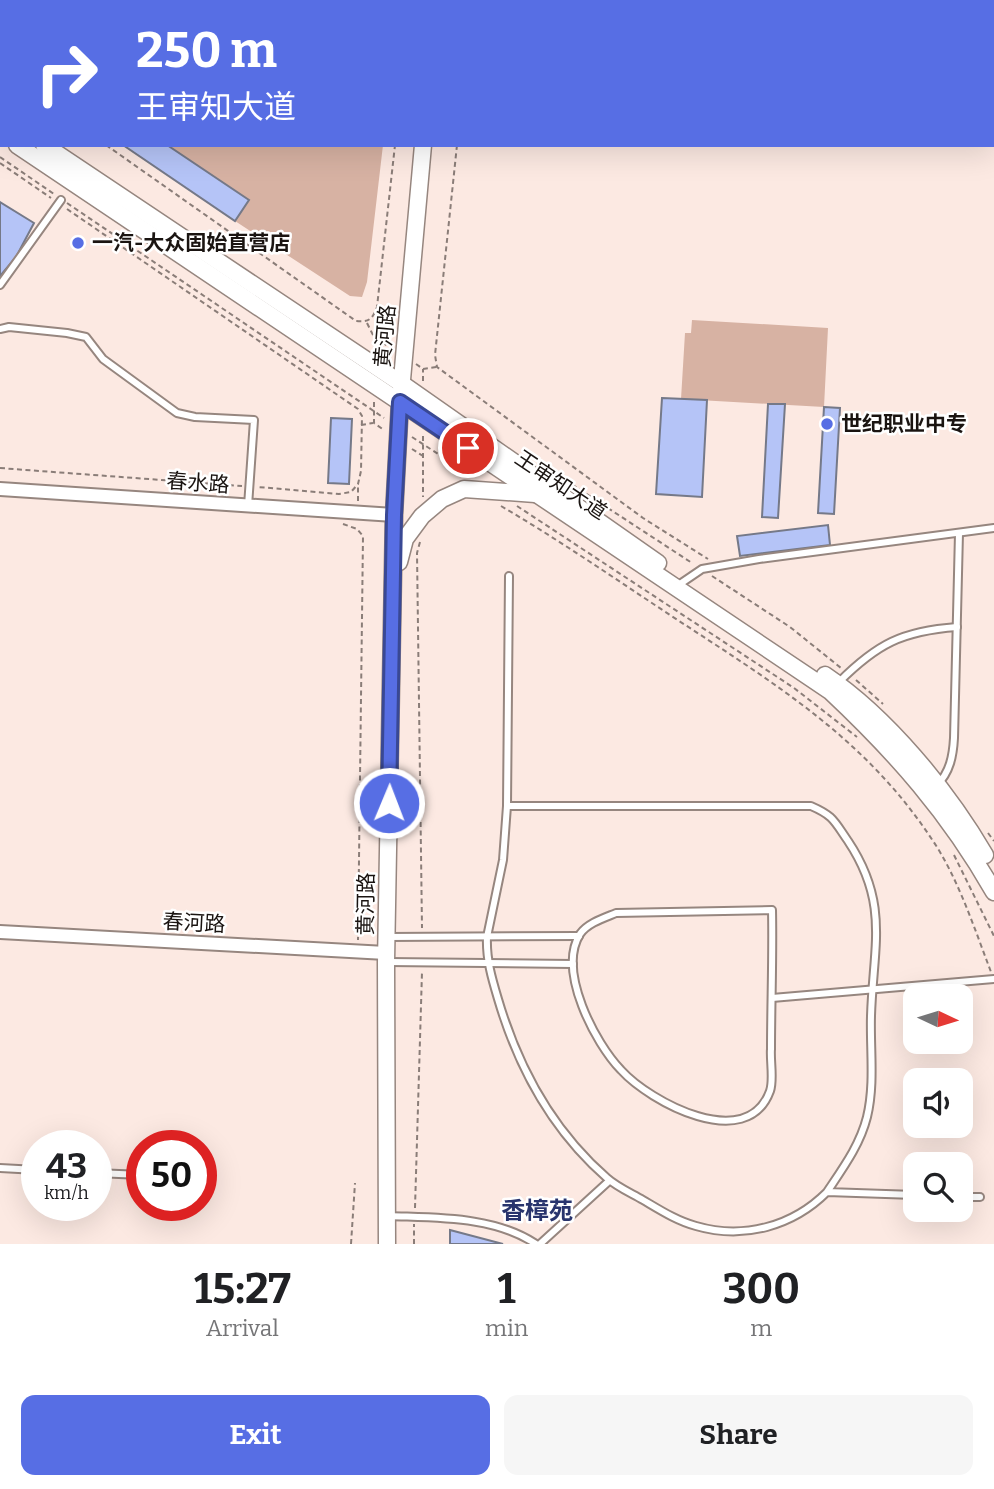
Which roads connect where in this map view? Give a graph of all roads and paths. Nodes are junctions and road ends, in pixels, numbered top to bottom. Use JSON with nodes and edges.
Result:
{"nodes":[{"id":1,"x":20,"y":147,"type":"edge"},
{"id":2,"x":47,"y":147,"type":"edge"},
{"id":3,"x":109,"y":147,"type":"edge"},
{"id":4,"x":395,"y":147,"type":"edge"},
{"id":5,"x":423,"y":147,"type":"edge"},
{"id":6,"x":457,"y":147,"type":"edge"},
{"id":7,"x":0,"y":158,"type":"edge"},
{"id":8,"x":0,"y":163,"type":"edge"},
{"id":9,"x":60,"y":202,"type":"junction"},
{"id":10,"x":0,"y":285,"type":"edge"},
{"id":11,"x":367,"y":322,"type":"junction"},
{"id":12,"x":0,"y":329,"type":"edge"},
{"id":13,"x":374,"y":337,"type":"dead end"},
{"id":14,"x":437,"y":367,"type":"junction"},
{"id":15,"x":402,"y":384,"type":"junction"},
{"id":16,"x":423,"y":400,"type":"junction"},
{"id":17,"x":400,"y":402,"type":"junction"},
{"id":18,"x":422,"y":417,"type":"junction"},
{"id":19,"x":374,"y":423,"type":"dead end"},
{"id":20,"x":361,"y":425,"type":"junction"},
{"id":21,"x":399,"y":428,"type":"junction"},
{"id":22,"x":423,"y":444,"type":"junction"},
{"id":23,"x":0,"y":468,"type":"edge"},
{"id":24,"x":473,"y":477,"type":"dead end"},
{"id":25,"x":250,"y":486,"type":"junction"},
{"id":26,"x":0,"y":489,"type":"edge"},
{"id":27,"x":537,"y":495,"type":"junction"},
{"id":28,"x":495,"y":502,"type":"dead end"},
{"id":29,"x":516,"y":505,"type":"dead end"},
{"id":30,"x":248,"y":506,"type":"junction"},
{"id":31,"x":432,"y":507,"type":"junction"},
{"id":32,"x":394,"y":515,"type":"junction"},
{"id":33,"x":333,"y":523,"type":"dead end"},
{"id":34,"x":994,"y":528,"type":"edge"},
{"id":35,"x":959,"y":533,"type":"junction"},
{"id":36,"x":423,"y":535,"type":"dead end"},
{"id":37,"x":712,"y":568,"type":"junction"},
{"id":38,"x":509,"y":576,"type":"dead end"},
{"id":39,"x":680,"y":584,"type":"junction"},
{"id":40,"x":393,"y":588,"type":"junction"},
{"id":41,"x":957,"y":627,"type":"junction"},
{"id":42,"x":834,"y":687,"type":"junction"},
{"id":43,"x":862,"y":742,"type":"dead end"},
{"id":44,"x":933,"y":789,"type":"junction"},
{"id":45,"x":507,"y":806,"type":"junction"},
{"id":46,"x":948,"y":818,"type":"junction"},
{"id":47,"x":974,"y":837,"type":"junction"},
{"id":48,"x":950,"y":847,"type":"dead end"},
{"id":49,"x":994,"y":858,"type":"edge"},
{"id":50,"x":994,"y":873,"type":"edge"},
{"id":51,"x":994,"y":892,"type":"edge"},
{"id":52,"x":0,"y":932,"type":"edge"},
{"id":53,"x":579,"y":936,"type":"junction"},
{"id":54,"x":994,"y":936,"type":"edge"},
{"id":55,"x":422,"y":937,"type":"junction"},
{"id":56,"x":487,"y":937,"type":"junction"},
{"id":57,"x":358,"y":951,"type":"junction"},
{"id":58,"x":386,"y":951,"type":"junction"},
{"id":59,"x":422,"y":962,"type":"junction"},
{"id":60,"x":488,"y":963,"type":"junction"},
{"id":61,"x":573,"y":964,"type":"junction"},
{"id":62,"x":994,"y":979,"type":"edge"},
{"id":63,"x":872,"y":991,"type":"junction"},
{"id":64,"x":772,"y":998,"type":"junction"},
{"id":65,"x":0,"y":1168,"type":"edge"},
{"id":66,"x":21,"y":1169,"type":"edge"},
{"id":67,"x":610,"y":1181,"type":"junction"},
{"id":68,"x":355,"y":1183,"type":"dead end"},
{"id":69,"x":827,"y":1192,"type":"junction"},
{"id":70,"x":903,"y":1195,"type":"edge"},
{"id":71,"x":973,"y":1197,"type":"edge"},
{"id":72,"x":980,"y":1197,"type":"dead end"},
{"id":73,"x":387,"y":1216,"type":"junction"},
{"id":74,"x":415,"y":1217,"type":"junction"},
{"id":75,"x":351,"y":1244,"type":"edge"},
{"id":76,"x":387,"y":1244,"type":"edge"},
{"id":77,"x":414,"y":1244,"type":"edge"},
{"id":78,"x":538,"y":1244,"type":"edge"}],
"edges":[{"from":1,"to":17,"type":"main road","name":"王审知大道"},
{"from":2,"to":15,"type":"main road"},
{"from":3,"to":11,"type":"path"},
{"from":4,"to":11,"type":"path"},
{"from":5,"to":15,"type":"main road","name":"黄河路"},
{"from":6,"to":14,"type":"path"},
{"from":7,"to":9,"type":"path"},
{"from":8,"to":9,"type":"path"},
{"from":9,"to":10,"type":"lane"},
{"from":9,"to":20,"type":"path"},
{"from":9,"to":21,"type":"path"},
{"from":11,"to":13,"type":"path"},
{"from":12,"to":25,"type":"lane"},
{"from":14,"to":16,"type":"path"},
{"from":14,"to":37,"type":"path"},
{"from":15,"to":16,"type":"main road"},
{"from":15,"to":17,"type":"main road","name":"黄河路"},
{"from":16,"to":39,"type":"main road"},
{"from":17,"to":18,"type":"main road","name":"王审知大道"},
{"from":17,"to":21,"type":"main road","name":"黄河路"},
{"from":18,"to":22,"type":"path"},
{"from":18,"to":27,"type":"main road","name":"王审知大道"},
{"from":19,"to":20,"type":"path"},
{"from":20,"to":25,"type":"path"},
{"from":21,"to":22,"type":"path"},
{"from":21,"to":32,"type":"main road","name":"黄河路"},
{"from":22,"to":24,"type":"path"},
{"from":22,"to":31,"type":"path"},
{"from":23,"to":25,"type":"path"},
{"from":25,"to":30,"type":"lane"},
{"from":26,"to":30,"type":"street","name":"春水路"},
{"from":27,"to":31,"type":"main road"},
{"from":27,"to":39,"type":"main road","name":"王审知大道"},
{"from":28,"to":62,"type":"path"},
{"from":29,"to":43,"type":"path"},
{"from":30,"to":32,"type":"street","name":"春水路"},
{"from":31,"to":40,"type":"main road"},
{"from":32,"to":40,"type":"main road","name":"黄河路"},
{"from":33,"to":57,"type":"path"},
{"from":34,"to":35,"type":"lane"},
{"from":35,"to":37,"type":"lane"},
{"from":35,"to":41,"type":"lane"},
{"from":36,"to":55,"type":"path"},
{"from":37,"to":39,"type":"lane"},
{"from":38,"to":45,"type":"lane"},
{"from":39,"to":42,"type":"main road","name":"王审知大道"},
{"from":40,"to":58,"type":"main road","name":"黄河路"},
{"from":41,"to":42,"type":"lane"},
{"from":41,"to":44,"type":"lane"},
{"from":42,"to":44,"type":"main road","name":"王审知大道"},
{"from":44,"to":46,"type":"main road","name":"王审知大道"},
{"from":44,"to":47,"type":"main road"},
{"from":45,"to":56,"type":"lane"},
{"from":45,"to":63,"type":"lane"},
{"from":46,"to":47,"type":"main road"},
{"from":46,"to":51,"type":"main road","name":"王审知大道"},
{"from":47,"to":49,"type":"main road"},
{"from":47,"to":50,"type":"main road"},
{"from":48,"to":54,"type":"path"},
{"from":52,"to":57,"type":"street","name":"春河路"},
{"from":53,"to":56,"type":"lane"},
{"from":53,"to":61,"type":"lane"},
{"from":53,"to":64,"type":"lane"},
{"from":55,"to":56,"type":"lane"},
{"from":55,"to":58,"type":"lane"},
{"from":56,"to":60,"type":"lane"},
{"from":57,"to":58,"type":"street","name":"春河路"},
{"from":58,"to":59,"type":"lane"},
{"from":58,"to":73,"type":"main road","name":"黄河路"},
{"from":59,"to":60,"type":"lane"},
{"from":59,"to":74,"type":"path"},
{"from":60,"to":61,"type":"lane"},
{"from":60,"to":67,"type":"lane"},
{"from":61,"to":64,"type":"lane"},
{"from":62,"to":63,"type":"lane"},
{"from":63,"to":64,"type":"lane"},
{"from":63,"to":69,"type":"lane"},
{"from":65,"to":66,"type":"lane"},
{"from":67,"to":69,"type":"lane"},
{"from":67,"to":78,"type":"lane"},
{"from":68,"to":75,"type":"path"},
{"from":69,"to":70,"type":"lane"},
{"from":71,"to":72,"type":"lane"},
{"from":73,"to":74,"type":"lane"},
{"from":73,"to":76,"type":"main road","name":"黄河路"},
{"from":74,"to":77,"type":"path"},
{"from":74,"to":78,"type":"lane"}]}
